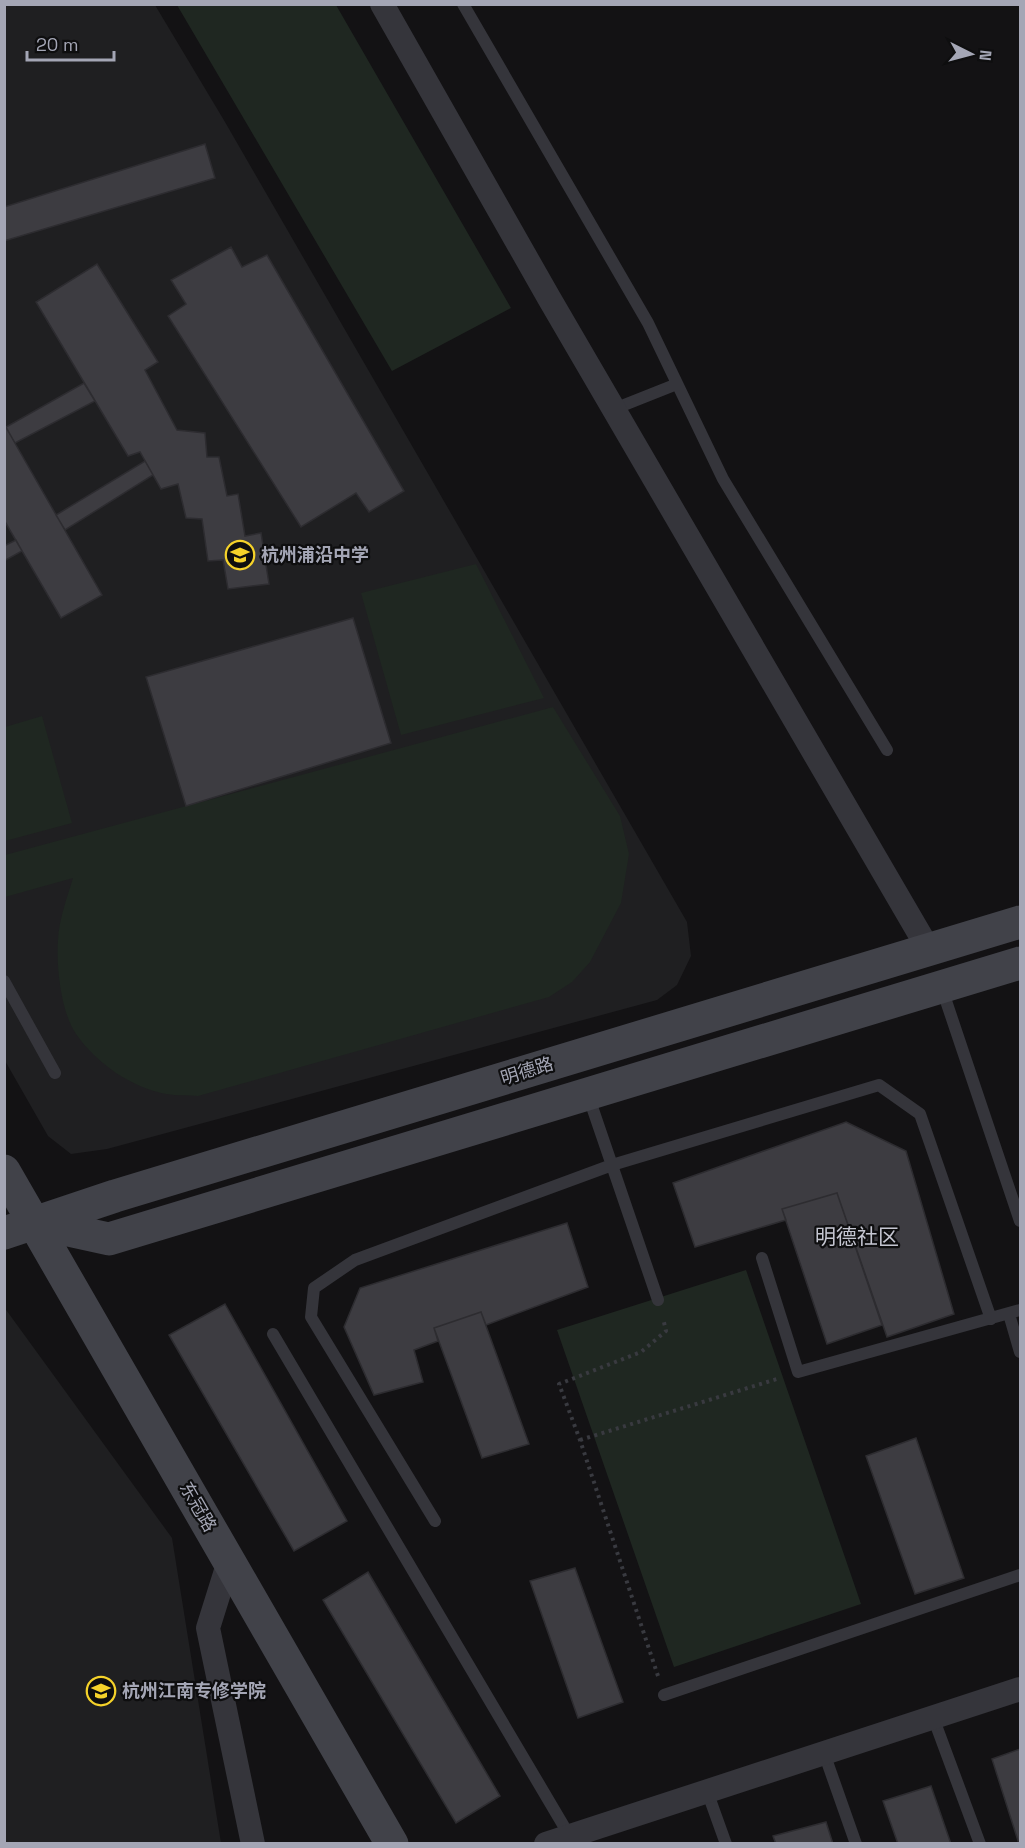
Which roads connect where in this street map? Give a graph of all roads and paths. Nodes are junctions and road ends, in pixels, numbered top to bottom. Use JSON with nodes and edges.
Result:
{"nodes":[{"id":1,"x":382,"y":4,"type":"edge"},
{"id":2,"x":463,"y":4,"type":"edge"},
{"id":3,"x":677,"y":384,"type":"junction"},
{"id":4,"x":614,"y":410,"type":"junction"},
{"id":5,"x":886,"y":750,"type":"dead end"},
{"id":6,"x":1020,"y":922,"type":"edge"},
{"id":7,"x":929,"y":950,"type":"junction"},
{"id":8,"x":1020,"y":963,"type":"edge"},
{"id":9,"x":4,"y":981,"type":"edge"},
{"id":10,"x":942,"y":987,"type":"junction"},
{"id":11,"x":55,"y":1072,"type":"dead end"},
{"id":12,"x":588,"y":1094,"type":"junction"},
{"id":13,"x":612,"y":1165,"type":"junction"},
{"id":14,"x":4,"y":1171,"type":"edge"},
{"id":15,"x":1020,"y":1221,"type":"edge"},
{"id":16,"x":19,"y":1228,"type":"edge"},
{"id":17,"x":762,"y":1258,"type":"dead end"},
{"id":18,"x":658,"y":1300,"type":"joint"},
{"id":19,"x":1015,"y":1312,"type":"edge"},
{"id":20,"x":991,"y":1319,"type":"junction"},
{"id":21,"x":273,"y":1334,"type":"dead end"},
{"id":22,"x":1020,"y":1352,"type":"edge"},
{"id":23,"x":798,"y":1372,"type":"junction"},
{"id":24,"x":580,"y":1440,"type":"junction"},
{"id":25,"x":435,"y":1521,"type":"dead end"},
{"id":26,"x":229,"y":1561,"type":"junction"},
{"id":27,"x":1020,"y":1575,"type":"edge"},
{"id":28,"x":1020,"y":1689,"type":"edge"},
{"id":29,"x":664,"y":1695,"type":"joint"},
{"id":30,"x":933,"y":1718,"type":"junction"},
{"id":31,"x":824,"y":1753,"type":"junction"},
{"id":32,"x":707,"y":1791,"type":"junction"},
{"id":33,"x":572,"y":1839,"type":"edge"},
{"id":34,"x":253,"y":1844,"type":"edge"},
{"id":35,"x":392,"y":1844,"type":"edge"},
{"id":36,"x":546,"y":1844,"type":"edge"},
{"id":37,"x":726,"y":1844,"type":"edge"},
{"id":38,"x":856,"y":1844,"type":"edge"},
{"id":39,"x":980,"y":1844,"type":"edge"}],
"edges":[{"from":1,"to":4,"type":"street"},
{"from":2,"to":3,"type":"lane"},
{"from":3,"to":4,"type":"lane"},
{"from":3,"to":5,"type":"lane"},
{"from":4,"to":7,"type":"street"},
{"from":6,"to":7,"type":"street","name":"明德路"},
{"from":7,"to":16,"type":"street","name":"明德路"},
{"from":8,"to":10,"type":"street"},
{"from":9,"to":11,"type":"lane"},
{"from":10,"to":12,"type":"street"},
{"from":10,"to":15,"type":"lane"},
{"from":12,"to":13,"type":"lane"},
{"from":12,"to":16,"type":"street"},
{"from":13,"to":18,"type":"lane"},
{"from":13,"to":20,"type":"lane"},
{"from":13,"to":25,"type":"lane"},
{"from":14,"to":16,"type":"street","name":"东冠路"},
{"from":16,"to":26,"type":"street","name":"东冠路"},
{"from":17,"to":23,"type":"lane"},
{"from":18,"to":24,"type":"path"},
{"from":19,"to":20,"type":"lane"},
{"from":19,"to":22,"type":"lane"},
{"from":20,"to":23,"type":"lane"},
{"from":21,"to":33,"type":"lane"},
{"from":23,"to":24,"type":"path"},
{"from":24,"to":29,"type":"path"},
{"from":26,"to":34,"type":"street"},
{"from":26,"to":35,"type":"street","name":"东冠路"},
{"from":27,"to":29,"type":"lane"},
{"from":28,"to":30,"type":"street"},
{"from":30,"to":31,"type":"street"},
{"from":30,"to":39,"type":"lane"},
{"from":31,"to":32,"type":"street"},
{"from":31,"to":38,"type":"lane"},
{"from":32,"to":33,"type":"street"},
{"from":32,"to":37,"type":"lane"},
{"from":33,"to":36,"type":"street"}]}
